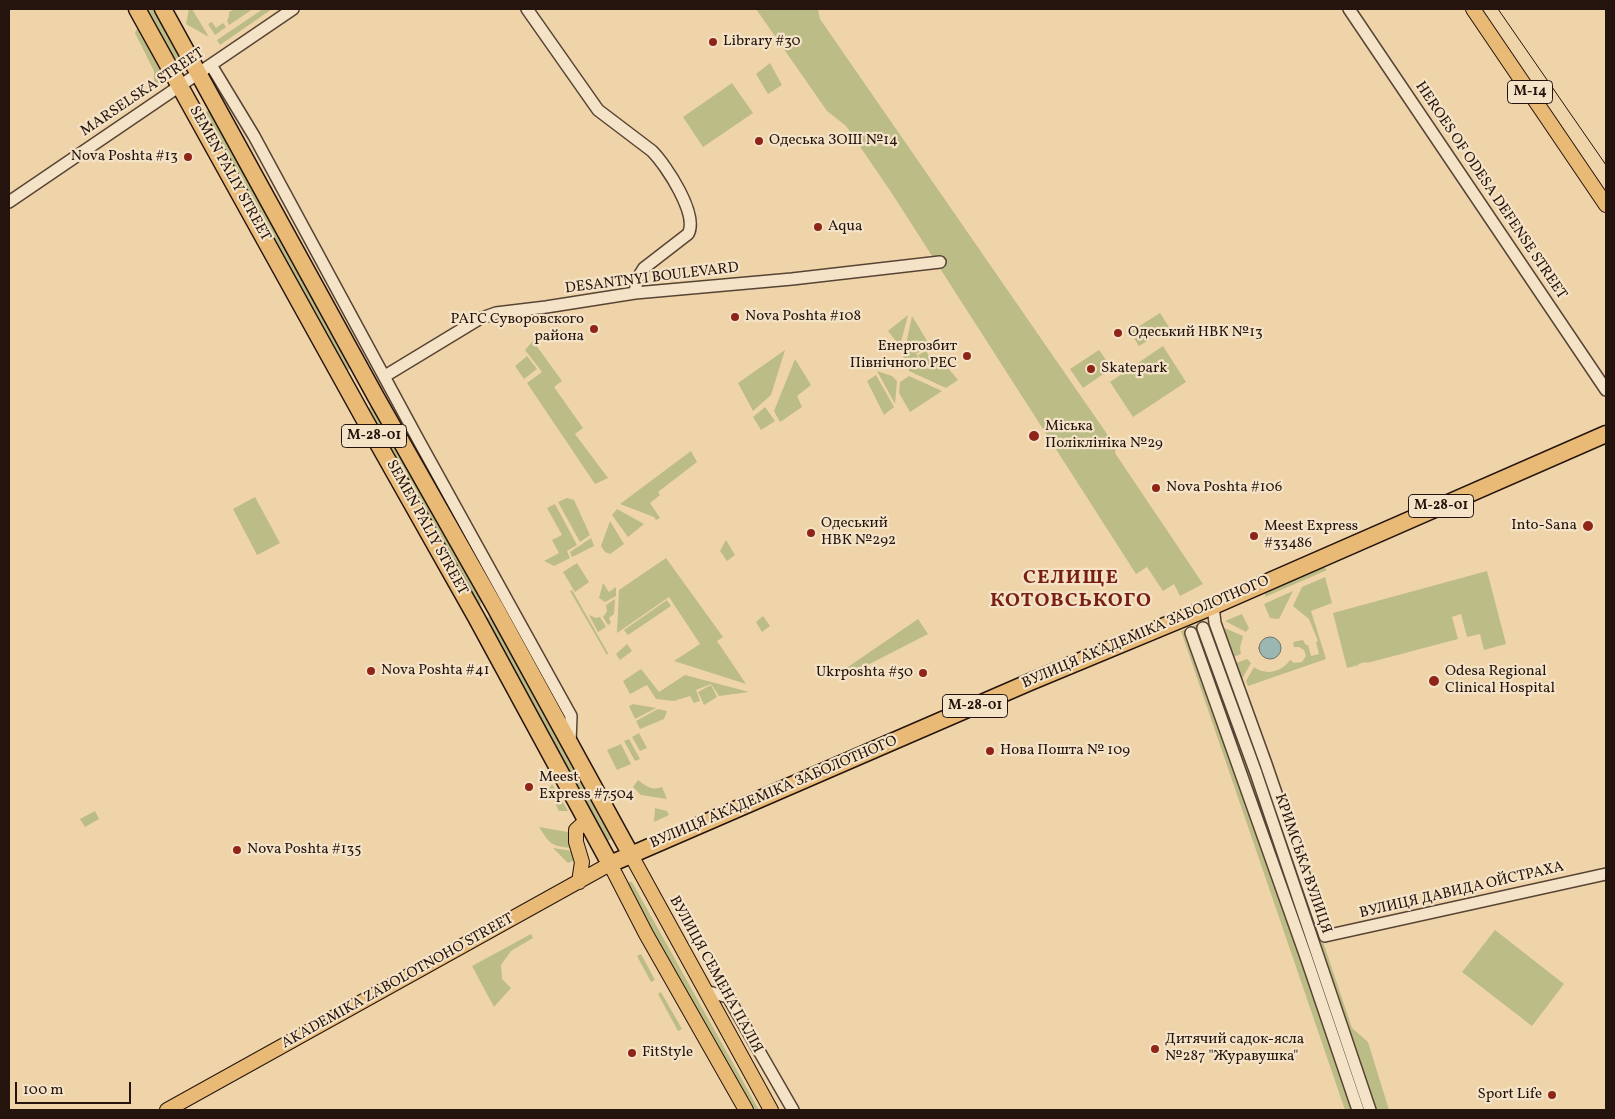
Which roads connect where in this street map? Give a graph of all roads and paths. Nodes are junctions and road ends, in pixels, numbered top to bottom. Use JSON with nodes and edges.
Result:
{"nodes":[{"id":1,"x":137,"y":9,"type":"edge"},
{"id":2,"x":164,"y":9,"type":"edge"},
{"id":3,"x":293,"y":9,"type":"edge"},
{"id":4,"x":527,"y":9,"type":"edge"},
{"id":5,"x":1349,"y":9,"type":"edge"},
{"id":6,"x":1473,"y":9,"type":"edge"},
{"id":7,"x":205,"y":69,"type":"junction"},
{"id":8,"x":180,"y":86,"type":"junction"},
{"id":9,"x":9,"y":202,"type":"edge"},
{"id":10,"x":1606,"y":204,"type":"edge"},
{"id":11,"x":940,"y":262,"type":"dead end"},
{"id":12,"x":634,"y":293,"type":"junction"},
{"id":13,"x":361,"y":368,"type":"junction"},
{"id":14,"x":385,"y":376,"type":"junction"},
{"id":15,"x":343,"y":379,"type":"junction"},
{"id":16,"x":1606,"y":390,"type":"edge"},
{"id":17,"x":1606,"y":434,"type":"edge"},
{"id":18,"x":496,"y":606,"type":"junction"},
{"id":19,"x":1213,"y":606,"type":"junction"},
{"id":20,"x":476,"y":617,"type":"junction"},
{"id":21,"x":1203,"y":628,"type":"dead end"},
{"id":22,"x":1191,"y":633,"type":"dead end"},
{"id":23,"x":570,"y":743,"type":"junction"},
{"id":24,"x":586,"y":821,"type":"junction"},
{"id":25,"x":631,"y":855,"type":"junction"},
{"id":26,"x":610,"y":864,"type":"junction"},
{"id":27,"x":1606,"y":874,"type":"edge"},
{"id":28,"x":579,"y":882,"type":"junction"},
{"id":29,"x":1325,"y":936,"type":"joint"},
{"id":30,"x":705,"y":991,"type":"junction"},
{"id":31,"x":167,"y":1110,"type":"edge"},
{"id":32,"x":746,"y":1110,"type":"edge"},
{"id":33,"x":771,"y":1110,"type":"edge"},
{"id":34,"x":793,"y":1110,"type":"edge"},
{"id":35,"x":1358,"y":1110,"type":"edge"},
{"id":36,"x":1370,"y":1110,"type":"edge"}],
"edges":[{"from":1,"to":8,"type":"highway","name":"SEMEN PALIY STREET","number":"М-28-01"},
{"from":2,"to":7,"type":"highway","name":"SEMEN PALIY STREET","number":"М-28-01"},
{"from":3,"to":7,"type":"street","name":"MARSELSKA STREET"},
{"from":4,"to":12,"type":"street"},
{"from":5,"to":16,"type":"street","name":"HEROES OF ODESA DEFENSE STREET"},
{"from":6,"to":10,"type":"main road","number":"М-14"},
{"from":7,"to":8,"type":"street","name":"MARSELSKA STREET"},
{"from":7,"to":13,"type":"highway","name":"SEMEN PALIY STREET","number":"М-28-01"},
{"from":7,"to":14,"type":"street"},
{"from":8,"to":9,"type":"street","name":"MARSELSKA STREET"},
{"from":8,"to":15,"type":"highway","name":"SEMEN PALIY STREET","number":"М-28-01"},
{"from":11,"to":12,"type":"street","name":"DESANTNYI BOULEVARD"},
{"from":12,"to":14,"type":"street","name":"DESANTNYI BOULEVARD"},
{"from":13,"to":15,"type":"highway"},
{"from":13,"to":18,"type":"highway","name":"SEMEN PALIY STREET","number":"М-28-01"},
{"from":14,"to":23,"type":"street"},
{"from":15,"to":20,"type":"highway","name":"SEMEN PALIY STREET","number":"М-28-01"},
{"from":17,"to":19,"type":"highway","name":"ВУЛИЦЯ АКАДЕМІКА ЗАБОЛОТНОГО","number":"М-28-01"},
{"from":18,"to":20,"type":"highway"},
{"from":18,"to":23,"type":"highway","name":"SEMEN PALIY STREET","number":"М-28-01"},
{"from":19,"to":25,"type":"highway","name":"ВУЛИЦЯ АКАДЕМІКА ЗАБОЛОТНОГО","number":"М-28-01"},
{"from":19,"to":29,"type":"street","name":"КРИМСЬКА ВУЛИЦЯ"},
{"from":20,"to":24,"type":"highway","name":"SEMEN PALIY STREET","number":"М-28-01"},
{"from":21,"to":36,"type":"street","name":"КРИМСЬКА ВУЛИЦЯ"},
{"from":22,"to":35,"type":"street","name":"КРИМСЬКА ВУЛИЦЯ"},
{"from":23,"to":25,"type":"highway","name":"SEMEN PALIY STREET","number":"М-28-01"},
{"from":24,"to":26,"type":"highway","name":"SEMEN PALIY STREET","number":"М-28-01"},
{"from":24,"to":28,"type":"main road"},
{"from":25,"to":26,"type":"highway","name":"AKADEMIKA ZABOLOTNOHO STREET","number":"М-28-01"},
{"from":25,"to":30,"type":"main road","name":"ВУЛИЦЯ СЕМЕНА ПАЛІЯ"},
{"from":26,"to":28,"type":"main road","name":"AKADEMIKA ZABOLOTNOHO STREET"},
{"from":26,"to":32,"type":"main road"},
{"from":27,"to":29,"type":"street","name":"ВУЛИЦЯ ДАВИДА ОЙСТРАХА"},
{"from":28,"to":31,"type":"main road","name":"AKADEMIKA ZABOLOTNOHO STREET"},
{"from":30,"to":33,"type":"main road","name":"ВУЛИЦЯ СЕМЕНА ПАЛІЯ"},
{"from":30,"to":34,"type":"street"}]}
